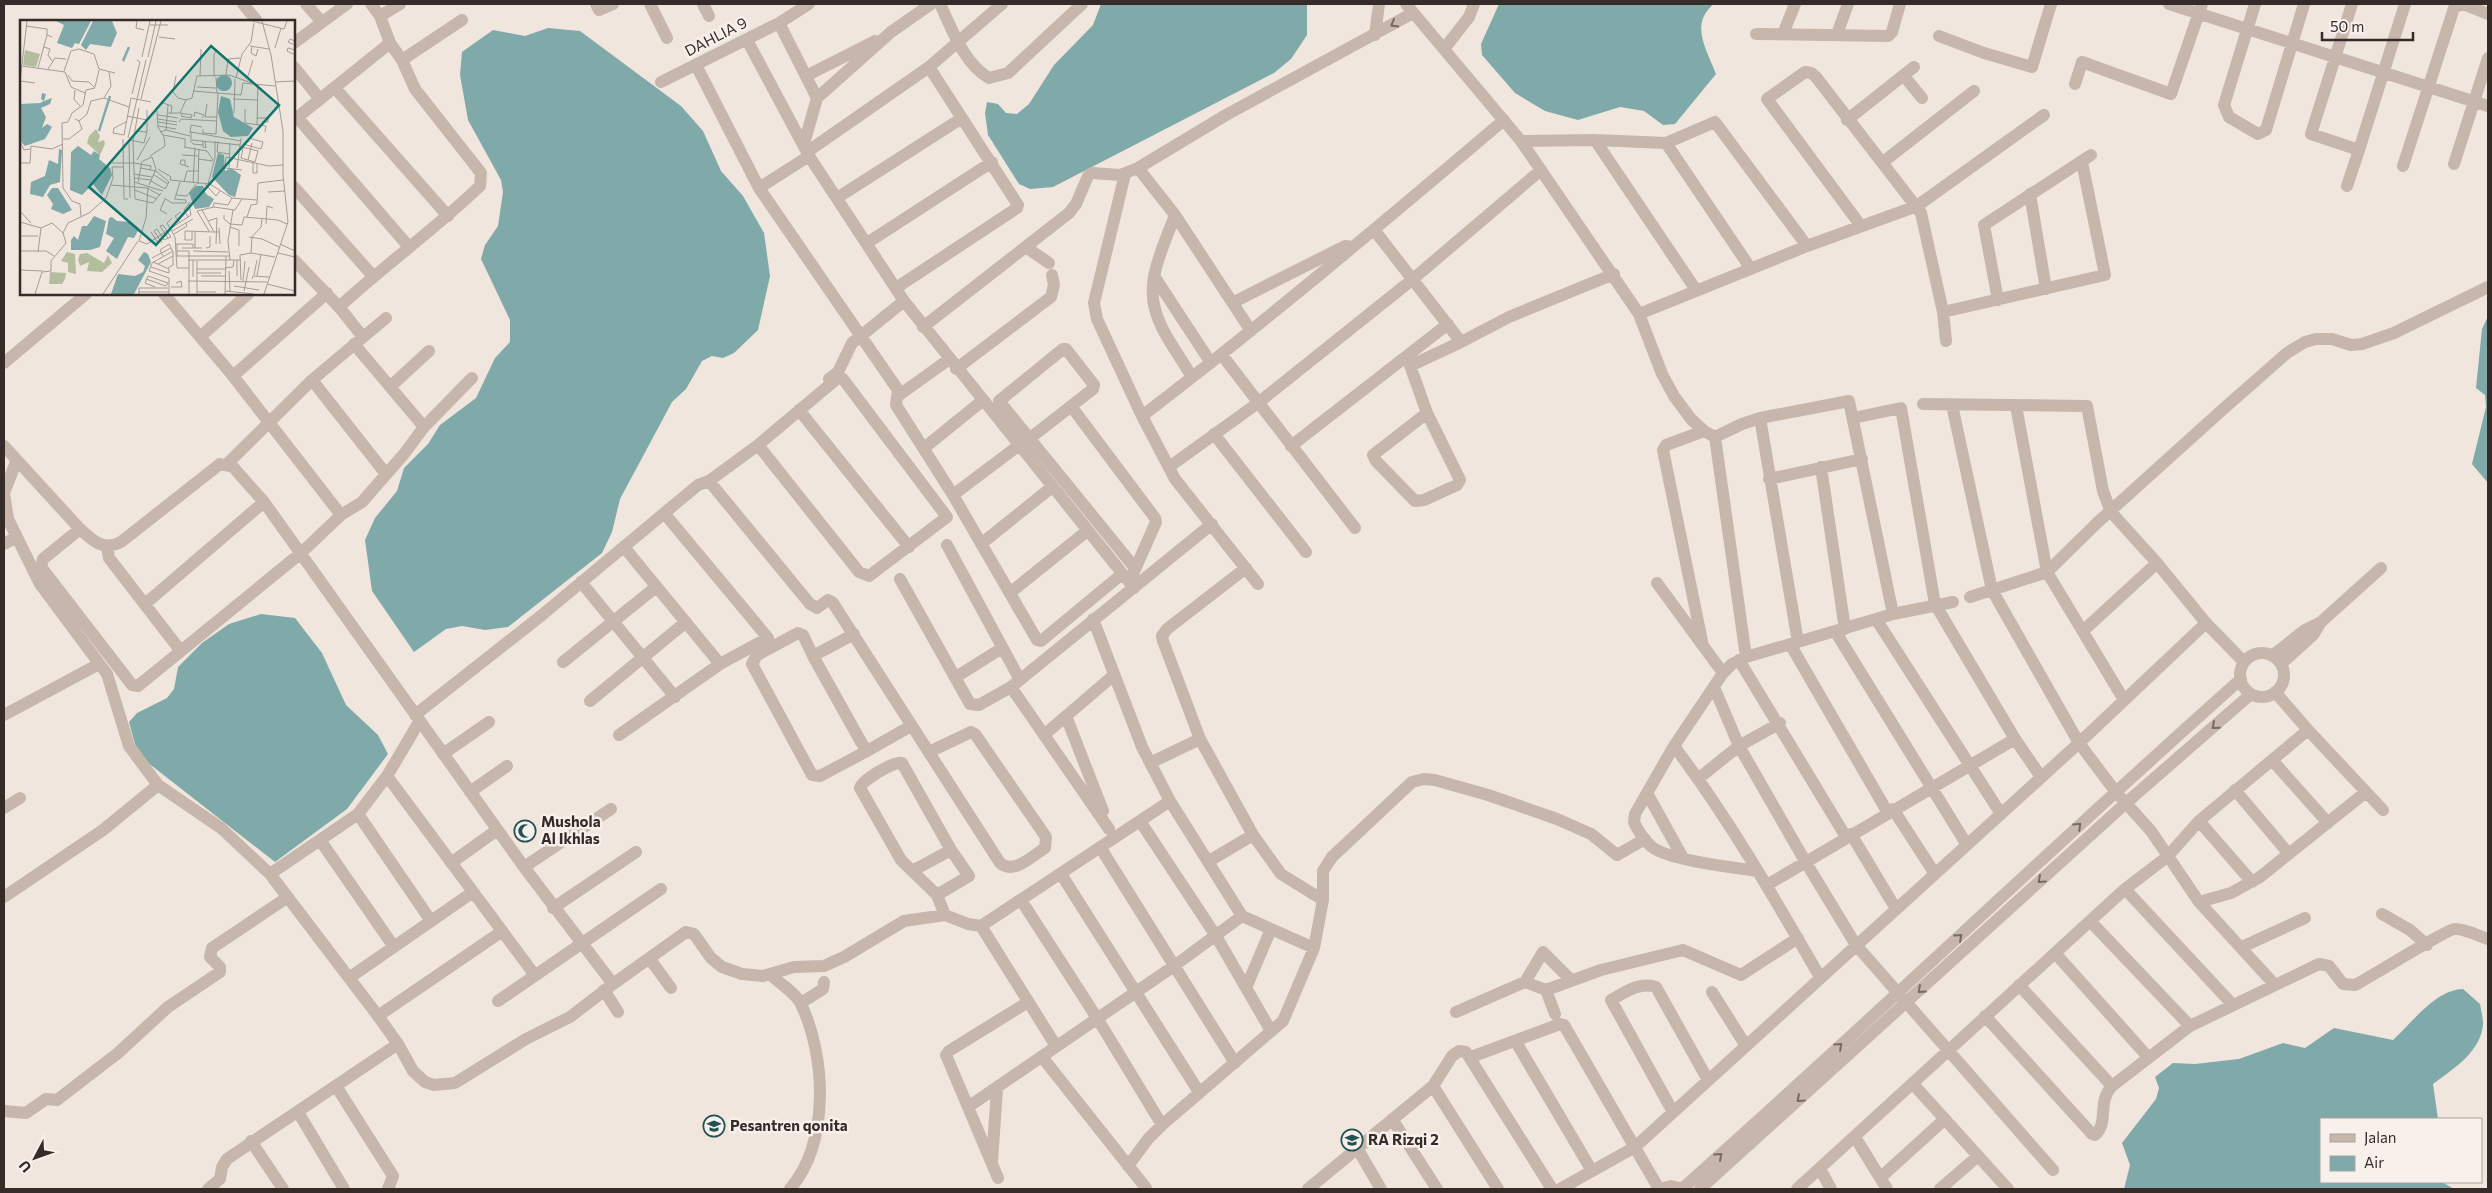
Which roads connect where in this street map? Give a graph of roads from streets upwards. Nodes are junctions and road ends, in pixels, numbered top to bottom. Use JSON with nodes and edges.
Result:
{"nodes":[{"id":1,"x":243,"y":4,"type":"edge"},
{"id":2,"x":306,"y":4,"type":"edge"},
{"id":3,"x":348,"y":4,"type":"edge"},
{"id":4,"x":371,"y":4,"type":"edge"},
{"id":5,"x":400,"y":4,"type":"edge"},
{"id":6,"x":596,"y":4,"type":"edge"},
{"id":7,"x":613,"y":4,"type":"edge"},
{"id":8,"x":650,"y":4,"type":"edge"},
{"id":9,"x":703,"y":4,"type":"edge"},
{"id":10,"x":809,"y":4,"type":"edge"},
{"id":11,"x":930,"y":4,"type":"edge"},
{"id":12,"x":940,"y":4,"type":"edge"},
{"id":13,"x":1002,"y":4,"type":"edge"},
{"id":14,"x":1082,"y":4,"type":"edge"},
{"id":15,"x":1379,"y":4,"type":"edge"},
{"id":16,"x":1474,"y":4,"type":"edge"},
{"id":17,"x":1795,"y":4,"type":"edge"},
{"id":18,"x":1848,"y":4,"type":"edge"},
{"id":19,"x":1900,"y":4,"type":"edge"},
{"id":20,"x":2051,"y":4,"type":"edge"},
{"id":21,"x":2169,"y":4,"type":"edge"},
{"id":22,"x":2255,"y":4,"type":"edge"},
{"id":23,"x":2304,"y":4,"type":"edge"},
{"id":24,"x":2352,"y":4,"type":"edge"},
{"id":25,"x":2405,"y":4,"type":"edge"},
{"id":26,"x":2462,"y":4,"type":"edge"},
{"id":27,"x":1410,"y":8,"type":"edge"},
{"id":28,"x":2201,"y":9,"type":"edge"},
{"id":29,"x":2488,"y":14,"type":"edge"},
{"id":30,"x":380,"y":16,"type":"junction"},
{"id":31,"x":709,"y":16,"type":"dead end"},
{"id":32,"x":256,"y":20,"type":"edge"},
{"id":33,"x":462,"y":20,"type":"dead end"},
{"id":34,"x":321,"y":21,"type":"junction"},
{"id":35,"x":779,"y":23,"type":"junction"},
{"id":36,"x":2246,"y":29,"type":"junction"},
{"id":37,"x":891,"y":32,"type":"junction"},
{"id":38,"x":1756,"y":34,"type":"dead end"},
{"id":39,"x":1783,"y":34,"type":"junction"},
{"id":40,"x":1837,"y":34,"type":"junction"},
{"id":41,"x":1375,"y":35,"type":"junction"},
{"id":42,"x":1939,"y":36,"type":"dead end"},
{"id":43,"x":667,"y":38,"type":"dead end"},
{"id":44,"x":747,"y":40,"type":"junction"},
{"id":45,"x":295,"y":42,"type":"edge"},
{"id":46,"x":390,"y":42,"type":"junction"},
{"id":47,"x":958,"y":42,"type":"junction"},
{"id":48,"x":2293,"y":43,"type":"junction"},
{"id":49,"x":1444,"y":49,"type":"junction"},
{"id":50,"x":2335,"y":58,"type":"junction"},
{"id":51,"x":2488,"y":58,"type":"edge"},
{"id":52,"x":402,"y":60,"type":"junction"},
{"id":53,"x":696,"y":65,"type":"junction"},
{"id":54,"x":929,"y":67,"type":"junction"},
{"id":55,"x":295,"y":68,"type":"edge"},
{"id":56,"x":2383,"y":73,"type":"junction"},
{"id":57,"x":806,"y":76,"type":"junction"},
{"id":58,"x":661,"y":82,"type":"dead end"},
{"id":59,"x":2075,"y":84,"type":"dead end"},
{"id":60,"x":334,"y":88,"type":"junction"},
{"id":61,"x":2429,"y":88,"type":"junction"},
{"id":62,"x":1974,"y":92,"type":"dead end"},
{"id":63,"x":320,"y":98,"type":"junction"},
{"id":64,"x":817,"y":98,"type":"junction"},
{"id":65,"x":1922,"y":98,"type":"dead end"},
{"id":66,"x":2474,"y":102,"type":"junction"},
{"id":67,"x":2488,"y":106,"type":"edge"},
{"id":68,"x":2044,"y":115,"type":"dead end"},
{"id":69,"x":962,"y":118,"type":"junction"},
{"id":70,"x":296,"y":119,"type":"edge"},
{"id":71,"x":1504,"y":120,"type":"junction"},
{"id":72,"x":1847,"y":120,"type":"junction"},
{"id":73,"x":1595,"y":140,"type":"junction"},
{"id":74,"x":1521,"y":141,"type":"junction"},
{"id":75,"x":1666,"y":143,"type":"junction"},
{"id":76,"x":2359,"y":150,"type":"junction"},
{"id":77,"x":807,"y":151,"type":"junction"},
{"id":78,"x":992,"y":162,"type":"junction"},
{"id":79,"x":1883,"y":162,"type":"junction"},
{"id":80,"x":2454,"y":164,"type":"dead end"},
{"id":81,"x":2403,"y":166,"type":"dead end"},
{"id":82,"x":1138,"y":168,"type":"junction"},
{"id":83,"x":1541,"y":170,"type":"junction"},
{"id":84,"x":1125,"y":174,"type":"junction"},
{"id":85,"x":2348,"y":186,"type":"dead end"},
{"id":86,"x":295,"y":188,"type":"edge"},
{"id":87,"x":759,"y":188,"type":"junction"},
{"id":88,"x":2030,"y":194,"type":"junction"},
{"id":89,"x":836,"y":198,"type":"junction"},
{"id":90,"x":1917,"y":206,"type":"junction"},
{"id":91,"x":1175,"y":215,"type":"junction"},
{"id":92,"x":448,"y":216,"type":"junction"},
{"id":93,"x":1861,"y":226,"type":"junction"},
{"id":94,"x":1375,"y":231,"type":"junction"},
{"id":95,"x":867,"y":243,"type":"junction"},
{"id":96,"x":1807,"y":246,"type":"junction"},
{"id":97,"x":409,"y":247,"type":"junction"},
{"id":98,"x":1355,"y":247,"type":"junction"},
{"id":99,"x":1027,"y":248,"type":"junction"},
{"id":100,"x":295,"y":261,"type":"edge"},
{"id":101,"x":1750,"y":269,"type":"junction"},
{"id":102,"x":1614,"y":274,"type":"junction"},
{"id":103,"x":372,"y":276,"type":"junction"},
{"id":104,"x":1154,"y":276,"type":"junction"},
{"id":105,"x":1413,"y":279,"type":"junction"},
{"id":106,"x":2488,"y":287,"type":"edge"},
{"id":107,"x":896,"y":288,"type":"junction"},
{"id":108,"x":2046,"y":289,"type":"junction"},
{"id":109,"x":1696,"y":290,"type":"junction"},
{"id":110,"x":327,"y":293,"type":"junction"},
{"id":111,"x":85,"y":295,"type":"edge"},
{"id":112,"x":247,"y":295,"type":"edge"},
{"id":113,"x":169,"y":296,"type":"edge"},
{"id":114,"x":1998,"y":300,"type":"junction"},
{"id":115,"x":904,"y":301,"type":"junction"},
{"id":116,"x":1234,"y":302,"type":"junction"},
{"id":117,"x":339,"y":307,"type":"junction"},
{"id":118,"x":1944,"y":312,"type":"junction"},
{"id":119,"x":1639,"y":314,"type":"junction"},
{"id":120,"x":386,"y":318,"type":"dead end"},
{"id":121,"x":1448,"y":324,"type":"junction"},
{"id":122,"x":923,"y":327,"type":"junction"},
{"id":123,"x":1251,"y":331,"type":"junction"},
{"id":124,"x":860,"y":335,"type":"junction"},
{"id":125,"x":200,"y":337,"type":"junction"},
{"id":126,"x":358,"y":341,"type":"junction"},
{"id":127,"x":1463,"y":341,"type":"junction"},
{"id":128,"x":1946,"y":341,"type":"dead end"},
{"id":129,"x":429,"y":351,"type":"dead end"},
{"id":130,"x":1222,"y":355,"type":"junction"},
{"id":131,"x":1408,"y":361,"type":"junction"},
{"id":132,"x":4,"y":363,"type":"edge"},
{"id":133,"x":1211,"y":363,"type":"junction"},
{"id":134,"x":952,"y":364,"type":"junction"},
{"id":135,"x":233,"y":376,"type":"junction"},
{"id":136,"x":1192,"y":377,"type":"junction"},
{"id":137,"x":472,"y":378,"type":"dead end"},
{"id":138,"x":312,"y":380,"type":"junction"},
{"id":139,"x":390,"y":386,"type":"junction"},
{"id":140,"x":898,"y":396,"type":"junction"},
{"id":141,"x":982,"y":401,"type":"junction"},
{"id":142,"x":1258,"y":403,"type":"junction"},
{"id":143,"x":1923,"y":404,"type":"dead end"},
{"id":144,"x":1952,"y":405,"type":"junction"},
{"id":145,"x":1071,"y":406,"type":"junction"},
{"id":146,"x":2016,"y":406,"type":"junction"},
{"id":147,"x":800,"y":410,"type":"junction"},
{"id":148,"x":1427,"y":413,"type":"junction"},
{"id":149,"x":1142,"y":416,"type":"junction"},
{"id":150,"x":1760,"y":418,"type":"junction"},
{"id":151,"x":1853,"y":418,"type":"junction"},
{"id":152,"x":269,"y":422,"type":"junction"},
{"id":153,"x":424,"y":426,"type":"junction"},
{"id":154,"x":1214,"y":434,"type":"junction"},
{"id":155,"x":1709,"y":434,"type":"junction"},
{"id":156,"x":1029,"y":438,"type":"junction"},
{"id":157,"x":758,"y":444,"type":"junction"},
{"id":158,"x":4,"y":446,"type":"edge"},
{"id":159,"x":1018,"y":446,"type":"junction"},
{"id":160,"x":1291,"y":446,"type":"junction"},
{"id":161,"x":924,"y":448,"type":"junction"},
{"id":162,"x":1862,"y":460,"type":"junction"},
{"id":163,"x":16,"y":462,"type":"junction"},
{"id":164,"x":227,"y":464,"type":"junction"},
{"id":165,"x":1821,"y":467,"type":"junction"},
{"id":166,"x":1169,"y":468,"type":"junction"},
{"id":167,"x":720,"y":472,"type":"junction"},
{"id":168,"x":386,"y":474,"type":"junction"},
{"id":169,"x":1769,"y":479,"type":"junction"},
{"id":170,"x":709,"y":481,"type":"junction"},
{"id":171,"x":1052,"y":487,"type":"junction"},
{"id":172,"x":953,"y":494,"type":"junction"},
{"id":173,"x":264,"y":502,"type":"junction"},
{"id":174,"x":664,"y":512,"type":"junction"},
{"id":175,"x":2110,"y":512,"type":"junction"},
{"id":176,"x":342,"y":515,"type":"junction"},
{"id":177,"x":1212,"y":524,"type":"junction"},
{"id":178,"x":1355,"y":528,"type":"dead end"},
{"id":179,"x":80,"y":529,"type":"junction"},
{"id":180,"x":1087,"y":530,"type":"junction"},
{"id":181,"x":17,"y":537,"type":"junction"},
{"id":182,"x":4,"y":544,"type":"edge"},
{"id":183,"x":981,"y":544,"type":"junction"},
{"id":184,"x":947,"y":545,"type":"dead end"},
{"id":185,"x":107,"y":546,"type":"junction"},
{"id":186,"x":624,"y":547,"type":"junction"},
{"id":187,"x":909,"y":547,"type":"junction"},
{"id":188,"x":1306,"y":552,"type":"dead end"},
{"id":189,"x":301,"y":553,"type":"junction"},
{"id":190,"x":2158,"y":563,"type":"junction"},
{"id":191,"x":1135,"y":568,"type":"junction"},
{"id":192,"x":1246,"y":568,"type":"junction"},
{"id":193,"x":2381,"y":568,"type":"dead end"},
{"id":194,"x":2047,"y":572,"type":"junction"},
{"id":195,"x":900,"y":579,"type":"dead end"},
{"id":196,"x":581,"y":582,"type":"junction"},
{"id":197,"x":1128,"y":582,"type":"junction"},
{"id":198,"x":1657,"y":583,"type":"dead end"},
{"id":199,"x":1258,"y":584,"type":"dead end"},
{"id":200,"x":656,"y":587,"type":"junction"},
{"id":201,"x":1992,"y":590,"type":"junction"},
{"id":202,"x":1011,"y":592,"type":"junction"},
{"id":203,"x":1970,"y":597,"type":"dead end"},
{"id":204,"x":1953,"y":602,"type":"dead end"},
{"id":205,"x":145,"y":604,"type":"junction"},
{"id":206,"x":1935,"y":604,"type":"junction"},
{"id":207,"x":1893,"y":614,"type":"junction"},
{"id":208,"x":1093,"y":619,"type":"junction"},
{"id":209,"x":1876,"y":619,"type":"junction"},
{"id":210,"x":615,"y":622,"type":"junction"},
{"id":211,"x":686,"y":622,"type":"junction"},
{"id":212,"x":2206,"y":623,"type":"junction"},
{"id":213,"x":1840,"y":630,"type":"junction"},
{"id":214,"x":2084,"y":630,"type":"junction"},
{"id":215,"x":854,"y":634,"type":"junction"},
{"id":216,"x":1794,"y":643,"type":"junction"},
{"id":217,"x":1703,"y":646,"type":"junction"},
{"id":218,"x":1002,"y":648,"type":"junction"},
{"id":219,"x":180,"y":650,"type":"junction"},
{"id":220,"x":813,"y":656,"type":"junction"},
{"id":221,"x":645,"y":657,"type":"junction"},
{"id":222,"x":1742,"y":658,"type":"junction"},
{"id":223,"x":2276,"y":660,"type":"junction"},
{"id":224,"x":563,"y":662,"type":"dead end"},
{"id":225,"x":2244,"y":662,"type":"junction"},
{"id":226,"x":99,"y":664,"type":"junction"},
{"id":227,"x":720,"y":664,"type":"junction"},
{"id":228,"x":1722,"y":673,"type":"junction"},
{"id":229,"x":1114,"y":676,"type":"junction"},
{"id":230,"x":956,"y":677,"type":"junction"},
{"id":231,"x":2240,"y":680,"type":"junction"},
{"id":232,"x":1016,"y":683,"type":"junction"},
{"id":233,"x":1714,"y":688,"type":"junction"},
{"id":234,"x":2275,"y":692,"type":"junction"},
{"id":235,"x":2252,"y":694,"type":"junction"},
{"id":236,"x":676,"y":697,"type":"junction"},
{"id":237,"x":2124,"y":700,"type":"junction"},
{"id":238,"x":590,"y":701,"type":"dead end"},
{"id":239,"x":4,"y":715,"type":"edge"},
{"id":240,"x":1066,"y":716,"type":"junction"},
{"id":241,"x":417,"y":719,"type":"junction"},
{"id":242,"x":488,"y":722,"type":"dead end"},
{"id":243,"x":1780,"y":724,"type":"junction"},
{"id":244,"x":912,"y":726,"type":"junction"},
{"id":245,"x":2308,"y":730,"type":"junction"},
{"id":246,"x":619,"y":735,"type":"dead end"},
{"id":247,"x":1044,"y":735,"type":"junction"},
{"id":248,"x":1200,"y":739,"type":"junction"},
{"id":249,"x":2015,"y":739,"type":"junction"},
{"id":250,"x":2080,"y":743,"type":"junction"},
{"id":251,"x":1674,"y":746,"type":"junction"},
{"id":252,"x":1740,"y":746,"type":"junction"},
{"id":253,"x":867,"y":751,"type":"junction"},
{"id":254,"x":930,"y":752,"type":"junction"},
{"id":255,"x":443,"y":754,"type":"junction"},
{"id":256,"x":2272,"y":760,"type":"junction"},
{"id":257,"x":1150,"y":763,"type":"junction"},
{"id":258,"x":1970,"y":765,"type":"junction"},
{"id":259,"x":507,"y":766,"type":"dead end"},
{"id":260,"x":387,"y":776,"type":"junction"},
{"id":261,"x":2041,"y":777,"type":"junction"},
{"id":262,"x":1698,"y":778,"type":"junction"},
{"id":263,"x":158,"y":785,"type":"junction"},
{"id":264,"x":1931,"y":788,"type":"junction"},
{"id":265,"x":2235,"y":790,"type":"junction"},
{"id":266,"x":2115,"y":791,"type":"junction"},
{"id":267,"x":470,"y":792,"type":"junction"},
{"id":268,"x":2366,"y":792,"type":"junction"},
{"id":269,"x":1648,"y":795,"type":"junction"},
{"id":270,"x":20,"y":798,"type":"dead end"},
{"id":271,"x":1170,"y":801,"type":"junction"},
{"id":272,"x":2126,"y":803,"type":"junction"},
{"id":273,"x":4,"y":808,"type":"edge"},
{"id":274,"x":611,"y":809,"type":"dead end"},
{"id":275,"x":2384,"y":810,"type":"dead end"},
{"id":276,"x":1890,"y":811,"type":"junction"},
{"id":277,"x":358,"y":814,"type":"junction"},
{"id":278,"x":2001,"y":814,"type":"junction"},
{"id":279,"x":1140,"y":821,"type":"junction"},
{"id":280,"x":2199,"y":822,"type":"junction"},
{"id":281,"x":2328,"y":823,"type":"junction"},
{"id":282,"x":497,"y":830,"type":"junction"},
{"id":283,"x":1112,"y":834,"type":"junction"},
{"id":284,"x":1253,"y":834,"type":"junction"},
{"id":285,"x":1849,"y":836,"type":"junction"},
{"id":286,"x":1645,"y":839,"type":"junction"},
{"id":287,"x":320,"y":840,"type":"junction"},
{"id":288,"x":1967,"y":845,"type":"junction"},
{"id":289,"x":1100,"y":847,"type":"junction"},
{"id":290,"x":951,"y":850,"type":"junction"},
{"id":291,"x":636,"y":852,"type":"dead end"},
{"id":292,"x":2290,"y":854,"type":"junction"},
{"id":293,"x":2167,"y":857,"type":"junction"},
{"id":294,"x":1683,"y":858,"type":"junction"},
{"id":295,"x":1209,"y":862,"type":"junction"},
{"id":296,"x":1805,"y":862,"type":"junction"},
{"id":297,"x":451,"y":863,"type":"junction"},
{"id":298,"x":524,"y":867,"type":"junction"},
{"id":299,"x":912,"y":871,"type":"junction"},
{"id":300,"x":1757,"y":871,"type":"junction"},
{"id":301,"x":270,"y":874,"type":"junction"},
{"id":302,"x":1061,"y":874,"type":"junction"},
{"id":303,"x":1935,"y":874,"type":"junction"},
{"id":304,"x":2252,"y":882,"type":"junction"},
{"id":305,"x":1766,"y":885,"type":"junction"},
{"id":306,"x":661,"y":889,"type":"dead end"},
{"id":307,"x":2125,"y":889,"type":"junction"},
{"id":308,"x":472,"y":892,"type":"junction"},
{"id":309,"x":937,"y":895,"type":"junction"},
{"id":310,"x":4,"y":897,"type":"edge"},
{"id":311,"x":288,"y":898,"type":"junction"},
{"id":312,"x":1021,"y":900,"type":"junction"},
{"id":313,"x":1323,"y":900,"type":"junction"},
{"id":314,"x":2199,"y":902,"type":"junction"},
{"id":315,"x":553,"y":908,"type":"junction"},
{"id":316,"x":1896,"y":909,"type":"junction"},
{"id":317,"x":2382,"y":914,"type":"dead end"},
{"id":318,"x":945,"y":915,"type":"junction"},
{"id":319,"x":1242,"y":916,"type":"junction"},
{"id":320,"x":2306,"y":918,"type":"dead end"},
{"id":321,"x":431,"y":921,"type":"junction"},
{"id":322,"x":2090,"y":921,"type":"junction"},
{"id":323,"x":981,"y":926,"type":"junction"},
{"id":324,"x":1271,"y":929,"type":"junction"},
{"id":325,"x":501,"y":932,"type":"junction"},
{"id":326,"x":1216,"y":936,"type":"junction"},
{"id":327,"x":1798,"y":938,"type":"junction"},
{"id":328,"x":2488,"y":939,"type":"edge"},
{"id":329,"x":580,"y":943,"type":"junction"},
{"id":330,"x":1856,"y":945,"type":"junction"},
{"id":331,"x":2427,"y":945,"type":"junction"},
{"id":332,"x":394,"y":947,"type":"junction"},
{"id":333,"x":2242,"y":947,"type":"junction"},
{"id":334,"x":1314,"y":948,"type":"junction"},
{"id":335,"x":2055,"y":953,"type":"junction"},
{"id":336,"x":649,"y":958,"type":"junction"},
{"id":337,"x":1174,"y":966,"type":"junction"},
{"id":338,"x":534,"y":974,"type":"junction"},
{"id":339,"x":771,"y":975,"type":"junction"},
{"id":340,"x":1820,"y":977,"type":"junction"},
{"id":341,"x":349,"y":978,"type":"junction"},
{"id":342,"x":1571,"y":980,"type":"junction"},
{"id":343,"x":824,"y":982,"type":"dead end"},
{"id":344,"x":1525,"y":982,"type":"junction"},
{"id":345,"x":2019,"y":984,"type":"junction"},
{"id":346,"x":2275,"y":985,"type":"junction"},
{"id":347,"x":608,"y":987,"type":"junction"},
{"id":348,"x":671,"y":988,"type":"dead end"},
{"id":349,"x":1246,"y":988,"type":"junction"},
{"id":350,"x":1546,"y":990,"type":"junction"},
{"id":351,"x":1137,"y":991,"type":"junction"},
{"id":352,"x":1712,"y":992,"type":"dead end"},
{"id":353,"x":1897,"y":994,"type":"junction"},
{"id":354,"x":498,"y":1001,"type":"dead end"},
{"id":355,"x":1028,"y":1002,"type":"junction"},
{"id":356,"x":801,"y":1003,"type":"junction"},
{"id":357,"x":1906,"y":1004,"type":"junction"},
{"id":358,"x":2232,"y":1004,"type":"junction"},
{"id":359,"x":618,"y":1012,"type":"dead end"},
{"id":360,"x":1456,"y":1012,"type":"dead end"},
{"id":361,"x":1555,"y":1014,"type":"dead end"},
{"id":362,"x":378,"y":1016,"type":"junction"},
{"id":363,"x":1985,"y":1016,"type":"junction"},
{"id":364,"x":1097,"y":1018,"type":"junction"},
{"id":365,"x":2190,"y":1026,"type":"junction"},
{"id":366,"x":1271,"y":1031,"type":"junction"},
{"id":367,"x":1516,"y":1042,"type":"junction"},
{"id":368,"x":398,"y":1044,"type":"junction"},
{"id":369,"x":1056,"y":1046,"type":"junction"},
{"id":370,"x":1746,"y":1046,"type":"junction"},
{"id":371,"x":1948,"y":1051,"type":"junction"},
{"id":372,"x":1042,"y":1057,"type":"junction"},
{"id":373,"x":1471,"y":1057,"type":"junction"},
{"id":374,"x":2148,"y":1057,"type":"junction"},
{"id":375,"x":1235,"y":1063,"type":"junction"},
{"id":376,"x":1708,"y":1080,"type":"junction"},
{"id":377,"x":1913,"y":1084,"type":"junction"},
{"id":378,"x":336,"y":1086,"type":"junction"},
{"id":379,"x":1433,"y":1086,"type":"junction"},
{"id":380,"x":2112,"y":1086,"type":"junction"},
{"id":381,"x":997,"y":1089,"type":"junction"},
{"id":382,"x":1199,"y":1092,"type":"junction"},
{"id":383,"x":968,"y":1107,"type":"junction"},
{"id":384,"x":4,"y":1111,"type":"edge"},
{"id":385,"x":298,"y":1112,"type":"junction"},
{"id":386,"x":1673,"y":1112,"type":"junction"},
{"id":387,"x":1392,"y":1119,"type":"junction"},
{"id":388,"x":1945,"y":1119,"type":"junction"},
{"id":389,"x":1162,"y":1125,"type":"junction"},
{"id":390,"x":1855,"y":1137,"type":"junction"},
{"id":391,"x":251,"y":1141,"type":"junction"},
{"id":392,"x":1635,"y":1146,"type":"junction"},
{"id":393,"x":1357,"y":1148,"type":"junction"},
{"id":394,"x":1978,"y":1156,"type":"junction"},
{"id":395,"x":992,"y":1165,"type":"junction"},
{"id":396,"x":1128,"y":1166,"type":"junction"},
{"id":397,"x":1820,"y":1169,"type":"junction"},
{"id":398,"x":2053,"y":1170,"type":"dead end"},
{"id":399,"x":1592,"y":1172,"type":"junction"},
{"id":400,"x":998,"y":1178,"type":"dead end"},
{"id":401,"x":1880,"y":1178,"type":"junction"},
{"id":402,"x":1146,"y":1188,"type":"dead end"},
{"id":403,"x":208,"y":1189,"type":"edge"},
{"id":404,"x":283,"y":1189,"type":"edge"},
{"id":405,"x":344,"y":1189,"type":"edge"},
{"id":406,"x":388,"y":1189,"type":"edge"},
{"id":407,"x":790,"y":1189,"type":"edge"},
{"id":408,"x":1309,"y":1189,"type":"edge"},
{"id":409,"x":1381,"y":1189,"type":"edge"},
{"id":410,"x":1437,"y":1189,"type":"edge"},
{"id":411,"x":1498,"y":1189,"type":"edge"},
{"id":412,"x":1552,"y":1189,"type":"edge"},
{"id":413,"x":1560,"y":1189,"type":"edge"},
{"id":414,"x":1659,"y":1189,"type":"edge"},
{"id":415,"x":1683,"y":1189,"type":"edge"},
{"id":416,"x":1700,"y":1189,"type":"edge"},
{"id":417,"x":1798,"y":1189,"type":"edge"},
{"id":418,"x":1831,"y":1189,"type":"edge"},
{"id":419,"x":1887,"y":1189,"type":"edge"},
{"id":420,"x":1940,"y":1189,"type":"edge"},
{"id":421,"x":2008,"y":1189,"type":"edge"}],
"edges":[{"from":1,"to":32,"type":"street"},
{"from":2,"to":34,"type":"street"},
{"from":3,"to":34,"type":"street"},
{"from":4,"to":30,"type":"street"},
{"from":5,"to":30,"type":"street"},
{"from":6,"to":7,"type":"street"},
{"from":8,"to":43,"type":"street"},
{"from":9,"to":31,"type":"street"},
{"from":10,"to":35,"type":"street","name":"DAHLIA 9"},
{"from":11,"to":37,"type":"street"},
{"from":12,"to":47,"type":"street"},
{"from":13,"to":47,"type":"street"},
{"from":14,"to":47,"type":"street"},
{"from":15,"to":41,"type":"street"},
{"from":16,"to":49,"type":"street"},
{"from":17,"to":39,"type":"street"},
{"from":18,"to":40,"type":"street"},
{"from":19,"to":40,"type":"street"},
{"from":20,"to":42,"type":"street"},
{"from":21,"to":28,"type":"street"},
{"from":22,"to":36,"type":"street"},
{"from":23,"to":48,"type":"street"},
{"from":24,"to":50,"type":"street"},
{"from":25,"to":56,"type":"street"},
{"from":26,"to":29,"type":"street"},
{"from":26,"to":61,"type":"street"},
{"from":27,"to":41,"type":"street","one_way":true},
{"from":27,"to":49,"type":"street"},
{"from":28,"to":36,"type":"street"},
{"from":28,"to":59,"type":"street"},
{"from":30,"to":46,"type":"street"},
{"from":33,"to":52,"type":"street"},
{"from":34,"to":45,"type":"street"},
{"from":35,"to":44,"type":"street","name":"DAHLIA 9"},
{"from":35,"to":57,"type":"street"},
{"from":36,"to":48,"type":"street"},
{"from":36,"to":48,"type":"street"},
{"from":37,"to":57,"type":"street"},
{"from":37,"to":64,"type":"street"},
{"from":38,"to":39,"type":"street"},
{"from":39,"to":40,"type":"street"},
{"from":41,"to":82,"type":"street"},
{"from":44,"to":53,"type":"street","name":"DAHLIA 9"},
{"from":44,"to":77,"type":"street"},
{"from":46,"to":52,"type":"street"},
{"from":46,"to":60,"type":"street"},
{"from":47,"to":54,"type":"street"},
{"from":48,"to":50,"type":"street"},
{"from":49,"to":71,"type":"street"},
{"from":50,"to":56,"type":"street"},
{"from":50,"to":76,"type":"street"},
{"from":51,"to":66,"type":"street"},
{"from":52,"to":92,"type":"street"},
{"from":53,"to":58,"type":"street","name":"DAHLIA 9"},
{"from":53,"to":87,"type":"street"},
{"from":54,"to":69,"type":"street"},
{"from":54,"to":77,"type":"street"},
{"from":55,"to":63,"type":"street"},
{"from":56,"to":61,"type":"street"},
{"from":56,"to":76,"type":"street"},
{"from":57,"to":64,"type":"street"},
{"from":60,"to":63,"type":"street"},
{"from":60,"to":92,"type":"street"},
{"from":61,"to":66,"type":"street"},
{"from":61,"to":81,"type":"street"},
{"from":62,"to":79,"type":"street"},
{"from":63,"to":70,"type":"street"},
{"from":64,"to":77,"type":"street"},
{"from":65,"to":72,"type":"street"},
{"from":66,"to":67,"type":"street"},
{"from":66,"to":80,"type":"street"},
{"from":68,"to":90,"type":"street"},
{"from":69,"to":78,"type":"street"},
{"from":69,"to":89,"type":"street"},
{"from":70,"to":97,"type":"street"},
{"from":71,"to":74,"type":"street"},
{"from":71,"to":94,"type":"street"},
{"from":72,"to":79,"type":"street"},
{"from":72,"to":93,"type":"street"},
{"from":73,"to":74,"type":"street"},
{"from":73,"to":75,"type":"street"},
{"from":73,"to":109,"type":"street"},
{"from":74,"to":83,"type":"street"},
{"from":75,"to":96,"type":"street"},
{"from":75,"to":101,"type":"street"},
{"from":76,"to":85,"type":"street"},
{"from":77,"to":87,"type":"street"},
{"from":77,"to":89,"type":"street"},
{"from":78,"to":95,"type":"street"},
{"from":78,"to":107,"type":"street"},
{"from":79,"to":90,"type":"street"},
{"from":82,"to":84,"type":"street"},
{"from":82,"to":91,"type":"street"},
{"from":83,"to":102,"type":"street"},
{"from":83,"to":105,"type":"street"},
{"from":84,"to":99,"type":"street"},
{"from":84,"to":149,"type":"street"},
{"from":86,"to":103,"type":"street"},
{"from":87,"to":124,"type":"street"},
{"from":88,"to":108,"type":"street"},
{"from":88,"to":108,"type":"street"},
{"from":88,"to":114,"type":"street"},
{"from":89,"to":95,"type":"street"},
{"from":90,"to":93,"type":"street"},
{"from":90,"to":118,"type":"street"},
{"from":91,"to":104,"type":"street"},
{"from":91,"to":116,"type":"street"},
{"from":92,"to":97,"type":"street"},
{"from":93,"to":96,"type":"street"},
{"from":94,"to":98,"type":"street"},
{"from":94,"to":105,"type":"street"},
{"from":95,"to":107,"type":"street"},
{"from":96,"to":101,"type":"street"},
{"from":97,"to":103,"type":"street"},
{"from":98,"to":116,"type":"street"},
{"from":98,"to":123,"type":"street"},
{"from":99,"to":122,"type":"street"},
{"from":99,"to":134,"type":"street"},
{"from":100,"to":110,"type":"street"},
{"from":101,"to":109,"type":"street"},
{"from":102,"to":119,"type":"street"},
{"from":102,"to":127,"type":"street"},
{"from":103,"to":117,"type":"street"},
{"from":104,"to":133,"type":"street"},
{"from":104,"to":136,"type":"street"},
{"from":105,"to":121,"type":"street"},
{"from":105,"to":142,"type":"street"},
{"from":106,"to":175,"type":"street"},
{"from":107,"to":115,"type":"street"},
{"from":108,"to":114,"type":"street"},
{"from":109,"to":119,"type":"street"},
{"from":110,"to":117,"type":"street"},
{"from":110,"to":135,"type":"street"},
{"from":111,"to":132,"type":"street"},
{"from":112,"to":125,"type":"street"},
{"from":113,"to":125,"type":"street"},
{"from":114,"to":118,"type":"street"},
{"from":115,"to":122,"type":"street"},
{"from":115,"to":124,"type":"street"},
{"from":116,"to":123,"type":"street"},
{"from":117,"to":126,"type":"street"},
{"from":118,"to":128,"type":"street"},
{"from":119,"to":155,"type":"street"},
{"from":120,"to":126,"type":"street"},
{"from":121,"to":127,"type":"street"},
{"from":121,"to":131,"type":"street"},
{"from":122,"to":134,"type":"street"},
{"from":123,"to":130,"type":"street"},
{"from":124,"to":140,"type":"street"},
{"from":124,"to":167,"type":"street"},
{"from":125,"to":135,"type":"street"},
{"from":126,"to":138,"type":"street"},
{"from":126,"to":139,"type":"street"},
{"from":127,"to":131,"type":"street"},
{"from":129,"to":139,"type":"street"},
{"from":130,"to":133,"type":"street"},
{"from":130,"to":142,"type":"street"},
{"from":131,"to":148,"type":"street"},
{"from":131,"to":160,"type":"street"},
{"from":133,"to":136,"type":"street"},
{"from":134,"to":140,"type":"street"},
{"from":134,"to":141,"type":"street"},
{"from":135,"to":152,"type":"street"},
{"from":136,"to":149,"type":"street"},
{"from":137,"to":153,"type":"street"},
{"from":138,"to":152,"type":"street"},
{"from":138,"to":168,"type":"street"},
{"from":139,"to":153,"type":"street"},
{"from":140,"to":161,"type":"street"},
{"from":141,"to":159,"type":"street"},
{"from":141,"to":161,"type":"street"},
{"from":142,"to":154,"type":"street"},
{"from":142,"to":160,"type":"street"},
{"from":143,"to":144,"type":"street"},
{"from":144,"to":146,"type":"street"},
{"from":144,"to":201,"type":"street"},
{"from":145,"to":156,"type":"street"},
{"from":145,"to":156,"type":"street"},
{"from":145,"to":191,"type":"street"},
{"from":146,"to":175,"type":"street"},
{"from":146,"to":194,"type":"street"},
{"from":147,"to":157,"type":"street"},
{"from":147,"to":187,"type":"street"},
{"from":147,"to":187,"type":"street"},
{"from":148,"to":148,"type":"street"},
{"from":149,"to":166,"type":"street"},
{"from":150,"to":151,"type":"street"},
{"from":150,"to":155,"type":"street"},
{"from":150,"to":169,"type":"street"},
{"from":151,"to":162,"type":"street"},
{"from":151,"to":206,"type":"street"},
{"from":152,"to":164,"type":"street"},
{"from":152,"to":176,"type":"street"},
{"from":153,"to":168,"type":"street"},
{"from":154,"to":166,"type":"street"},
{"from":154,"to":188,"type":"street"},
{"from":155,"to":217,"type":"street"},
{"from":155,"to":222,"type":"street"},
{"from":156,"to":191,"type":"street"},
{"from":157,"to":167,"type":"street"},
{"from":157,"to":187,"type":"street"},
{"from":158,"to":163,"type":"street"},
{"from":159,"to":171,"type":"street"},
{"from":159,"to":172,"type":"street"},
{"from":160,"to":178,"type":"street"},
{"from":161,"to":172,"type":"street"},
{"from":162,"to":165,"type":"street"},
{"from":162,"to":207,"type":"street"},
{"from":163,"to":179,"type":"street"},
{"from":163,"to":181,"type":"street"},
{"from":164,"to":173,"type":"street"},
{"from":164,"to":185,"type":"street"},
{"from":165,"to":169,"type":"street"},
{"from":165,"to":213,"type":"street"},
{"from":166,"to":177,"type":"street"},
{"from":167,"to":170,"type":"street"},
{"from":168,"to":176,"type":"street"},
{"from":169,"to":216,"type":"street"},
{"from":170,"to":174,"type":"street"},
{"from":170,"to":215,"type":"street"},
{"from":171,"to":180,"type":"street"},
{"from":171,"to":183,"type":"street"},
{"from":172,"to":183,"type":"street"},
{"from":173,"to":189,"type":"street"},
{"from":173,"to":205,"type":"street"},
{"from":174,"to":186,"type":"street"},
{"from":174,"to":227,"type":"street"},
{"from":175,"to":190,"type":"street"},
{"from":175,"to":194,"type":"street"},
{"from":176,"to":189,"type":"street"},
{"from":177,"to":192,"type":"street"},
{"from":177,"to":197,"type":"street"},
{"from":179,"to":185,"type":"street"},
{"from":179,"to":219,"type":"street"},
{"from":180,"to":197,"type":"street"},
{"from":180,"to":202,"type":"street"},
{"from":181,"to":182,"type":"street"},
{"from":181,"to":226,"type":"street"},
{"from":183,"to":202,"type":"street"},
{"from":184,"to":218,"type":"street"},
{"from":185,"to":205,"type":"street"},
{"from":186,"to":196,"type":"street"},
{"from":186,"to":200,"type":"street"},
{"from":189,"to":219,"type":"street"},
{"from":189,"to":241,"type":"street"},
{"from":190,"to":212,"type":"street"},
{"from":190,"to":214,"type":"street"},
{"from":191,"to":197,"type":"street"},
{"from":192,"to":199,"type":"street"},
{"from":192,"to":248,"type":"street"},
{"from":193,"to":223,"type":"street"},
{"from":194,"to":201,"type":"street"},
{"from":194,"to":214,"type":"street"},
{"from":195,"to":230,"type":"street"},
{"from":196,"to":210,"type":"street"},
{"from":196,"to":241,"type":"street"},
{"from":197,"to":202,"type":"street"},
{"from":197,"to":208,"type":"street"},
{"from":198,"to":217,"type":"street"},
{"from":200,"to":210,"type":"street"},
{"from":200,"to":211,"type":"street"},
{"from":201,"to":203,"type":"street"},
{"from":201,"to":250,"type":"street"},
{"from":204,"to":206,"type":"street"},
{"from":205,"to":219,"type":"street"},
{"from":206,"to":207,"type":"street"},
{"from":206,"to":249,"type":"street"},
{"from":207,"to":209,"type":"street"},
{"from":208,"to":229,"type":"street"},
{"from":208,"to":232,"type":"street"},
{"from":209,"to":213,"type":"street"},
{"from":209,"to":258,"type":"street"},
{"from":210,"to":221,"type":"street"},
{"from":210,"to":224,"type":"street"},
{"from":211,"to":221,"type":"street"},
{"from":211,"to":227,"type":"street"},
{"from":212,"to":225,"type":"street"},
{"from":212,"to":237,"type":"street"},
{"from":213,"to":216,"type":"street"},
{"from":213,"to":264,"type":"street"},
{"from":214,"to":237,"type":"street"},
{"from":215,"to":220,"type":"street"},
{"from":215,"to":244,"type":"street"},
{"from":216,"to":222,"type":"street"},
{"from":216,"to":276,"type":"street"},
{"from":217,"to":228,"type":"street"},
{"from":218,"to":230,"type":"street"},
{"from":218,"to":232,"type":"street"},
{"from":220,"to":253,"type":"street"},
{"from":220,"to":253,"type":"street"},
{"from":221,"to":236,"type":"street"},
{"from":221,"to":238,"type":"street"},
{"from":222,"to":228,"type":"street"},
{"from":222,"to":243,"type":"street"},
{"from":223,"to":225,"type":"street"},
{"from":223,"to":234,"type":"street"},
{"from":225,"to":231,"type":"street"},
{"from":226,"to":239,"type":"street"},
{"from":226,"to":263,"type":"street"},
{"from":227,"to":236,"type":"street"},
{"from":228,"to":233,"type":"street"},
{"from":229,"to":240,"type":"street"},
{"from":229,"to":257,"type":"street"},
{"from":230,"to":232,"type":"street"},
{"from":231,"to":235,"type":"street"},
{"from":231,"to":266,"type":"street"},
{"from":232,"to":247,"type":"street"},
{"from":233,"to":251,"type":"street"},
{"from":233,"to":252,"type":"street"},
{"from":234,"to":235,"type":"street"},
{"from":234,"to":245,"type":"street"},
{"from":235,"to":272,"type":"street","one_way":true},
{"from":236,"to":246,"type":"street"},
{"from":237,"to":250,"type":"street"},
{"from":240,"to":247,"type":"street"},
{"from":240,"to":283,"type":"street"},
{"from":241,"to":255,"type":"street"},
{"from":241,"to":260,"type":"street"},
{"from":242,"to":255,"type":"street"},
{"from":243,"to":252,"type":"street"},
{"from":243,"to":285,"type":"street"},
{"from":244,"to":253,"type":"street"},
{"from":244,"to":254,"type":"street"},
{"from":245,"to":256,"type":"street"},
{"from":245,"to":268,"type":"street"},
{"from":247,"to":283,"type":"street"},
{"from":248,"to":257,"type":"street"},
{"from":248,"to":284,"type":"street"},
{"from":249,"to":258,"type":"street"},
{"from":249,"to":261,"type":"street"},
{"from":250,"to":261,"type":"street"},
{"from":250,"to":266,"type":"street"},
{"from":251,"to":262,"type":"street"},
{"from":251,"to":269,"type":"street"},
{"from":252,"to":262,"type":"street"},
{"from":252,"to":296,"type":"street"},
{"from":254,"to":254,"type":"street"},
{"from":255,"to":267,"type":"street"},
{"from":256,"to":265,"type":"street"},
{"from":256,"to":281,"type":"street"},
{"from":257,"to":271,"type":"street"},
{"from":258,"to":264,"type":"street"},
{"from":258,"to":278,"type":"street"},
{"from":259,"to":267,"type":"street"},
{"from":260,"to":277,"type":"street"},
{"from":260,"to":297,"type":"street"},
{"from":261,"to":278,"type":"street"},
{"from":262,"to":300,"type":"street"},
{"from":263,"to":301,"type":"street"},
{"from":263,"to":310,"type":"street"},
{"from":264,"to":276,"type":"street"},
{"from":264,"to":288,"type":"street"},
{"from":265,"to":280,"type":"street"},
{"from":265,"to":292,"type":"street"},
{"from":266,"to":272,"type":"street"},
{"from":353,"to":266,"type":"street","one_way":true},
{"from":267,"to":282,"type":"street"},
{"from":268,"to":275,"type":"street"},
{"from":268,"to":281,"type":"street"},
{"from":269,"to":286,"type":"street"},
{"from":269,"to":294,"type":"street"},
{"from":270,"to":273,"type":"street"},
{"from":271,"to":279,"type":"street"},
{"from":271,"to":295,"type":"street"},
{"from":272,"to":293,"type":"street"},
{"from":272,"to":357,"type":"street","one_way":true},
{"from":274,"to":298,"type":"street"},
{"from":276,"to":285,"type":"street"},
{"from":276,"to":303,"type":"street"},
{"from":277,"to":287,"type":"street"},
{"from":277,"to":321,"type":"street"},
{"from":278,"to":288,"type":"street"},
{"from":279,"to":283,"type":"street"},
{"from":279,"to":326,"type":"street"},
{"from":280,"to":293,"type":"street"},
{"from":280,"to":304,"type":"street"},
{"from":281,"to":292,"type":"street"},
{"from":282,"to":297,"type":"street"},
{"from":282,"to":298,"type":"street"},
{"from":283,"to":289,"type":"street"},
{"from":284,"to":295,"type":"street"},
{"from":284,"to":313,"type":"street"},
{"from":285,"to":296,"type":"street"},
{"from":285,"to":316,"type":"street"},
{"from":286,"to":294,"type":"street"},
{"from":286,"to":313,"type":"street"},
{"from":287,"to":301,"type":"street"},
{"from":287,"to":332,"type":"street"},
{"from":288,"to":303,"type":"street"},
{"from":289,"to":302,"type":"street"},
{"from":289,"to":337,"type":"street"},
{"from":290,"to":299,"type":"street"},
{"from":290,"to":299,"type":"street"},
{"from":290,"to":309,"type":"street"},
{"from":291,"to":315,"type":"street"},
{"from":292,"to":304,"type":"street"},
{"from":293,"to":307,"type":"street"},
{"from":293,"to":314,"type":"street"},
{"from":294,"to":300,"type":"street"},
{"from":295,"to":319,"type":"street"},
{"from":296,"to":305,"type":"street"},
{"from":296,"to":330,"type":"street"},
{"from":297,"to":308,"type":"street"},
{"from":298,"to":315,"type":"street"},
{"from":299,"to":309,"type":"street"},
{"from":300,"to":305,"type":"street"},
{"from":301,"to":311,"type":"street"},
{"from":302,"to":312,"type":"street"},
{"from":302,"to":351,"type":"street"},
{"from":303,"to":316,"type":"street"},
{"from":304,"to":314,"type":"street"},
{"from":305,"to":327,"type":"street"},
{"from":306,"to":329,"type":"street"},
{"from":307,"to":322,"type":"street"},
{"from":307,"to":358,"type":"street"},
{"from":308,"to":321,"type":"street"},
{"from":308,"to":325,"type":"street"},
{"from":309,"to":318,"type":"street"},
{"from":311,"to":341,"type":"street"},
{"from":311,"to":384,"type":"street"},
{"from":312,"to":323,"type":"street"},
{"from":312,"to":364,"type":"street"},
{"from":313,"to":334,"type":"street"},
{"from":314,"to":333,"type":"street"},
{"from":315,"to":329,"type":"street"},
{"from":316,"to":330,"type":"street"},
{"from":317,"to":331,"type":"street"},
{"from":318,"to":323,"type":"street"},
{"from":318,"to":339,"type":"street"},
{"from":319,"to":324,"type":"street"},
{"from":319,"to":326,"type":"street"},
{"from":320,"to":333,"type":"street"},
{"from":321,"to":332,"type":"street"},
{"from":322,"to":335,"type":"street"},
{"from":322,"to":365,"type":"street"},
{"from":323,"to":355,"type":"street"},
{"from":324,"to":334,"type":"street"},
{"from":324,"to":349,"type":"street"},
{"from":325,"to":338,"type":"street"},
{"from":325,"to":362,"type":"street"},
{"from":326,"to":337,"type":"street"},
{"from":326,"to":349,"type":"street"},
{"from":327,"to":340,"type":"street"},
{"from":327,"to":342,"type":"street"},
{"from":328,"to":331,"type":"street"},
{"from":329,"to":338,"type":"street"},
{"from":329,"to":347,"type":"street"},
{"from":330,"to":340,"type":"street"},
{"from":330,"to":353,"type":"street"},
{"from":331,"to":346,"type":"street"},
{"from":332,"to":341,"type":"street"},
{"from":333,"to":346,"type":"street"},
{"from":334,"to":366,"type":"street"},
{"from":335,"to":345,"type":"street"},
{"from":335,"to":374,"type":"street"},
{"from":336,"to":339,"type":"street"},
{"from":336,"to":347,"type":"street"},
{"from":336,"to":348,"type":"street"},
{"from":337,"to":351,"type":"street"},
{"from":337,"to":375,"type":"street"},
{"from":338,"to":354,"type":"street"},
{"from":339,"to":356,"type":"street"},
{"from":340,"to":370,"type":"street"},
{"from":341,"to":362,"type":"street"},
{"from":342,"to":344,"type":"street"},
{"from":342,"to":350,"type":"street"},
{"from":343,"to":356,"type":"street"},
{"from":344,"to":350,"type":"street"},
{"from":344,"to":360,"type":"street"},
{"from":345,"to":363,"type":"street"},
{"from":345,"to":380,"type":"street"},
{"from":346,"to":358,"type":"street"},
{"from":347,"to":359,"type":"street"},
{"from":347,"to":368,"type":"street"},
{"from":349,"to":366,"type":"street"},
{"from":350,"to":361,"type":"street"},
{"from":351,"to":364,"type":"street"},
{"from":351,"to":382,"type":"street"},
{"from":352,"to":370,"type":"street"},
{"from":353,"to":357,"type":"street"},
{"from":415,"to":353,"type":"street","one_way":true},
{"from":355,"to":369,"type":"street"},
{"from":355,"to":383,"type":"street"},
{"from":356,"to":407,"type":"street"},
{"from":357,"to":371,"type":"street"},
{"from":357,"to":416,"type":"street","one_way":true},
{"from":358,"to":365,"type":"street"},
{"from":362,"to":368,"type":"street"},
{"from":363,"to":371,"type":"street"},
{"from":363,"to":380,"type":"street"},
{"from":364,"to":369,"type":"street"},
{"from":364,"to":389,"type":"street"},
{"from":365,"to":374,"type":"street"},
{"from":366,"to":375,"type":"street"},
{"from":367,"to":373,"type":"street"},
{"from":367,"to":392,"type":"street"},
{"from":367,"to":399,"type":"street"},
{"from":368,"to":378,"type":"street"},
{"from":369,"to":372,"type":"street"},
{"from":370,"to":376,"type":"street"},
{"from":371,"to":377,"type":"street"},
{"from":371,"to":398,"type":"street"},
{"from":372,"to":381,"type":"street"},
{"from":372,"to":396,"type":"street"},
{"from":373,"to":379,"type":"street"},
{"from":373,"to":412,"type":"street"},
{"from":374,"to":380,"type":"street"},
{"from":375,"to":382,"type":"street"},
{"from":376,"to":386,"type":"street"},
{"from":376,"to":386,"type":"street"},
{"from":377,"to":388,"type":"street"},
{"from":377,"to":390,"type":"street"},
{"from":378,"to":385,"type":"street"},
{"from":378,"to":406,"type":"street"},
{"from":379,"to":387,"type":"street"},
{"from":379,"to":411,"type":"street"},
{"from":381,"to":383,"type":"street"},
{"from":381,"to":395,"type":"street"},
{"from":382,"to":389,"type":"street"},
{"from":383,"to":395,"type":"street"},
{"from":385,"to":391,"type":"street"},
{"from":385,"to":405,"type":"street"},
{"from":386,"to":392,"type":"street"},
{"from":387,"to":393,"type":"street"},
{"from":387,"to":410,"type":"street"},
{"from":388,"to":394,"type":"street"},
{"from":388,"to":401,"type":"street"},
{"from":389,"to":396,"type":"street"},
{"from":390,"to":397,"type":"street"},
{"from":390,"to":401,"type":"street"},
{"from":391,"to":403,"type":"street"},
{"from":391,"to":404,"type":"street"},
{"from":392,"to":399,"type":"street"},
{"from":392,"to":414,"type":"street"},
{"from":393,"to":408,"type":"street"},
{"from":393,"to":409,"type":"street"},
{"from":394,"to":420,"type":"street"},
{"from":394,"to":421,"type":"street"},
{"from":395,"to":400,"type":"street"},
{"from":396,"to":402,"type":"street"},
{"from":397,"to":417,"type":"street"},
{"from":397,"to":418,"type":"street"},
{"from":399,"to":413,"type":"street"},
{"from":401,"to":419,"type":"street"},
{"from":414,"to":415,"type":"street"}]}
